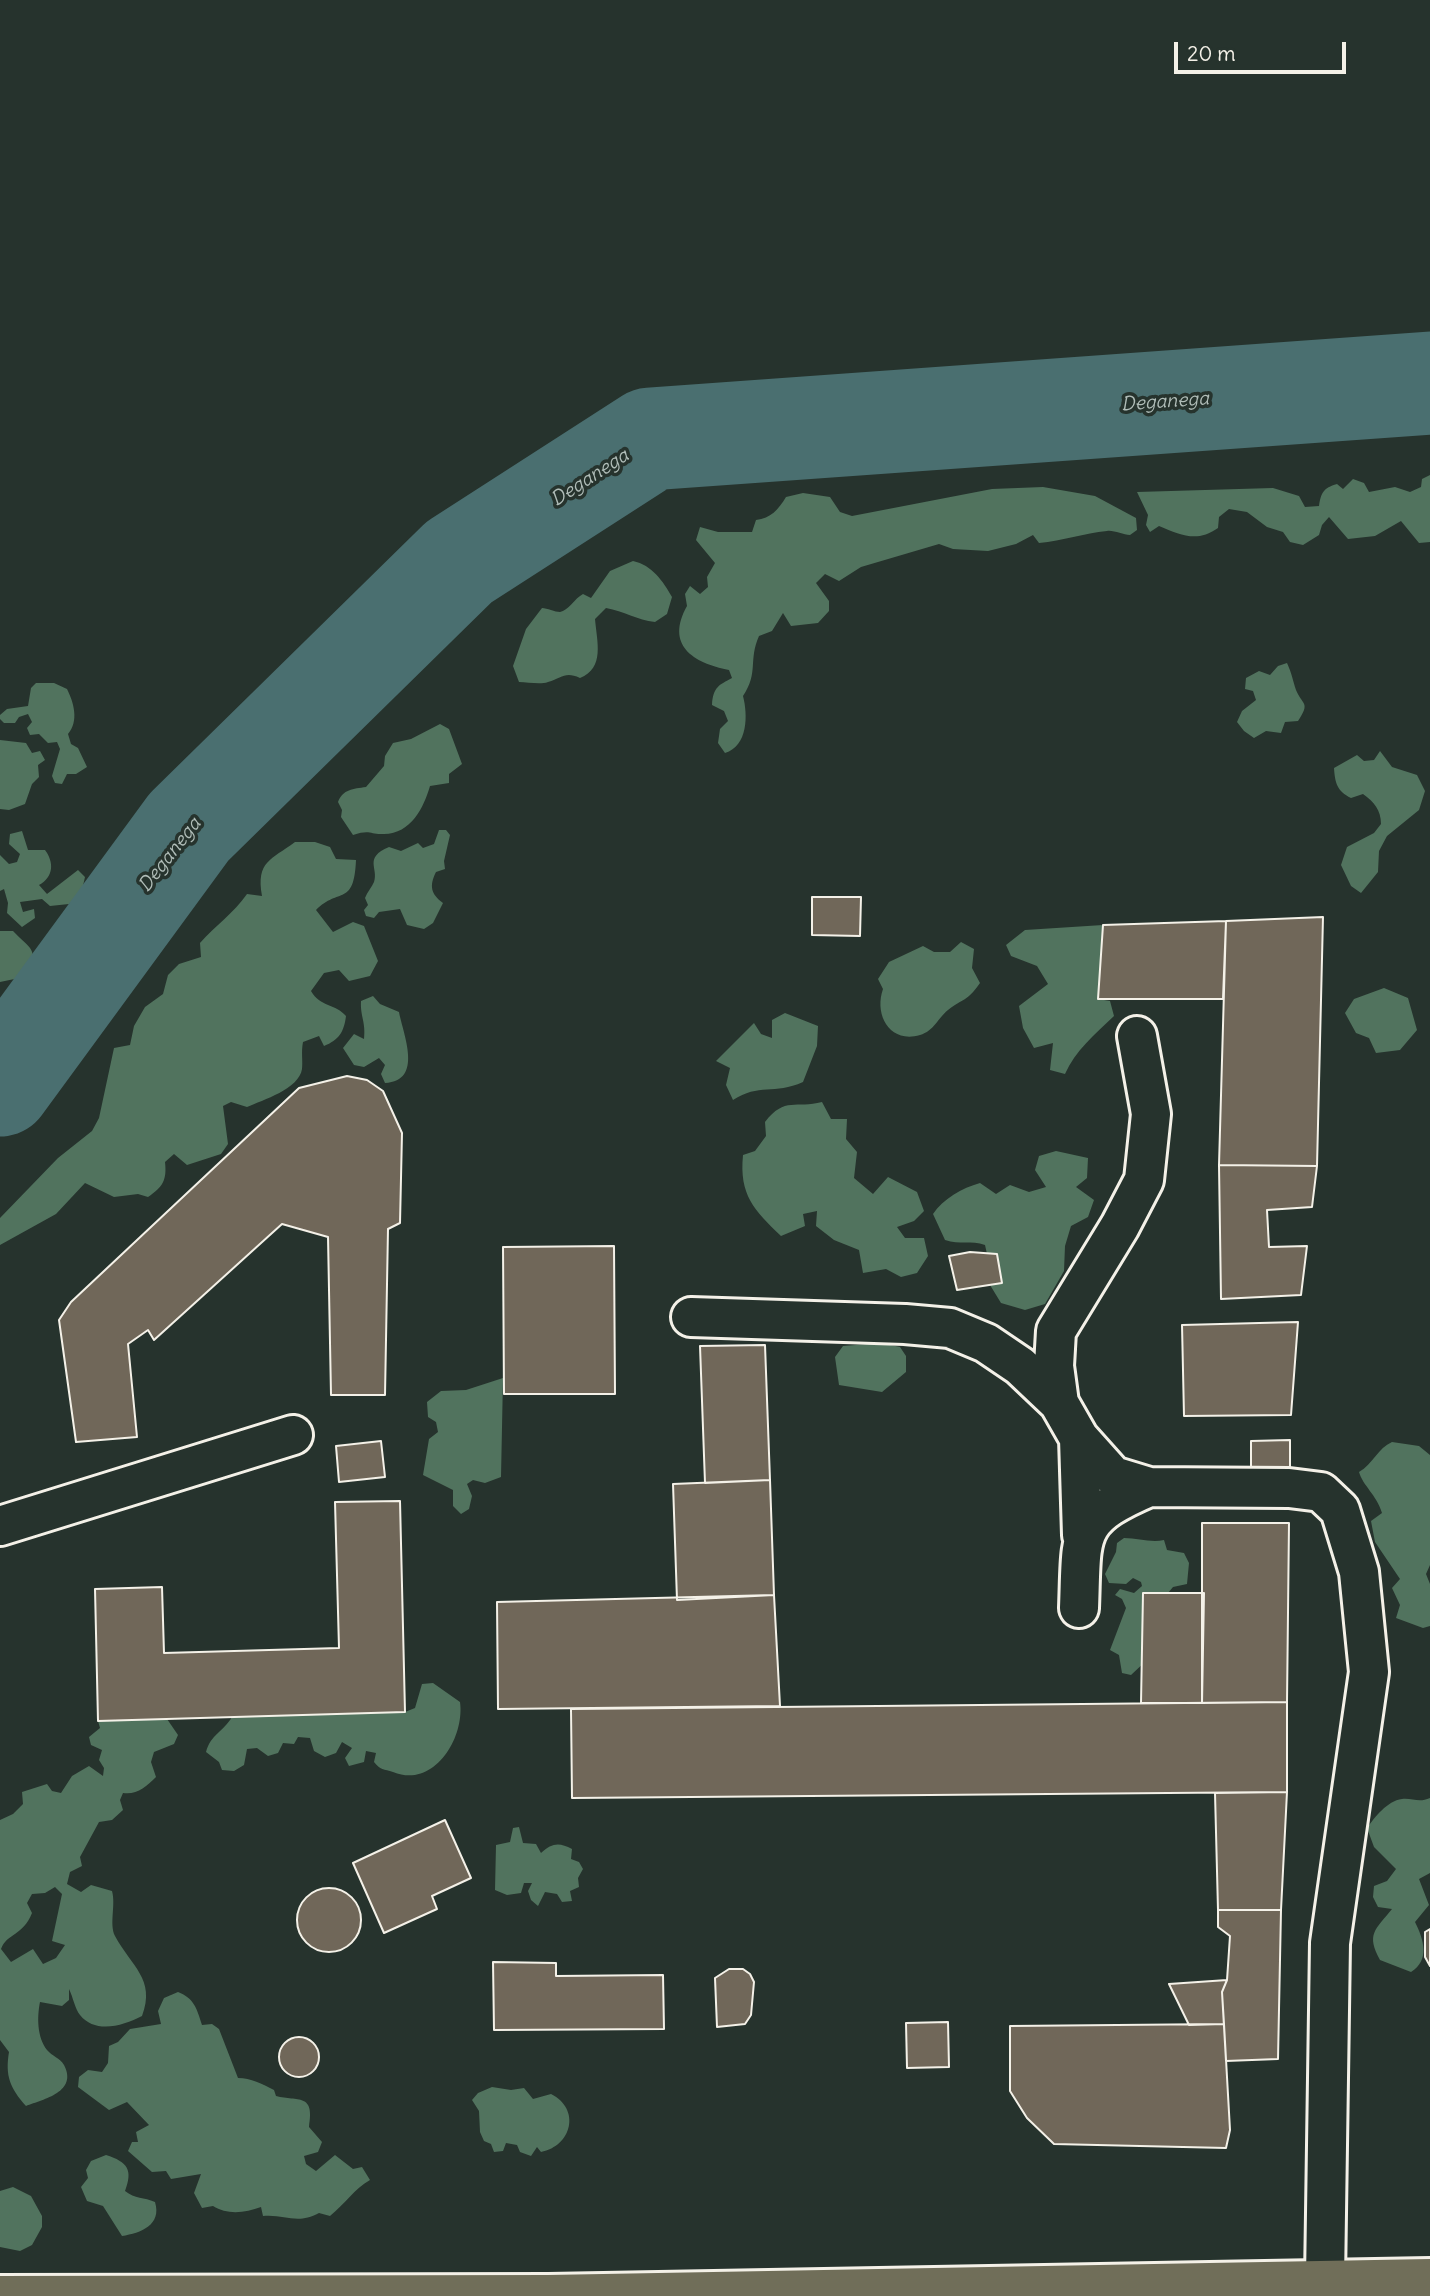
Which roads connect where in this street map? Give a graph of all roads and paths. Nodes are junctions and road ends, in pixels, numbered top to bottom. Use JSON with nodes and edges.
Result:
{"nodes":[{"id":1,"x":1137,"y":1037,"type":"dead end"},
{"id":2,"x":691,"y":1317,"type":"dead end"},
{"id":3,"x":950,"y":1328,"type":"junction"},
{"id":4,"x":1056,"y":1331,"type":"junction"},
{"id":5,"x":1059,"y":1403,"type":"junction"},
{"id":6,"x":293,"y":1435,"type":"dead end"},
{"id":7,"x":1079,"y":1438,"type":"junction"},
{"id":8,"x":1149,"y":1487,"type":"junction"},
{"id":9,"x":0,"y":1526,"type":"edge"},
{"id":10,"x":1082,"y":1535,"type":"junction"},
{"id":11,"x":1079,"y":1608,"type":"dead end"},
{"id":12,"x":1430,"y":2278,"type":"edge"},
{"id":13,"x":1325,"y":2280,"type":"junction"},
{"id":14,"x":0,"y":2295,"type":"edge"},
{"id":15,"x":549,"y":2295,"type":"edge"}],
"edges":[{"from":1,"to":4,"type":"street"},
{"from":2,"to":3,"type":"street"},
{"from":3,"to":4,"type":"street"},
{"from":3,"to":5,"type":"street"},
{"from":4,"to":5,"type":"street"},
{"from":5,"to":7,"type":"street"},
{"from":6,"to":9,"type":"street"},
{"from":7,"to":8,"type":"street"},
{"from":7,"to":10,"type":"street"},
{"from":8,"to":10,"type":"street"},
{"from":8,"to":13,"type":"street"},
{"from":10,"to":11,"type":"street"},
{"from":12,"to":13,"type":"highway"},
{"from":13,"to":15,"type":"highway"},
{"from":14,"to":15,"type":"highway"}]}
